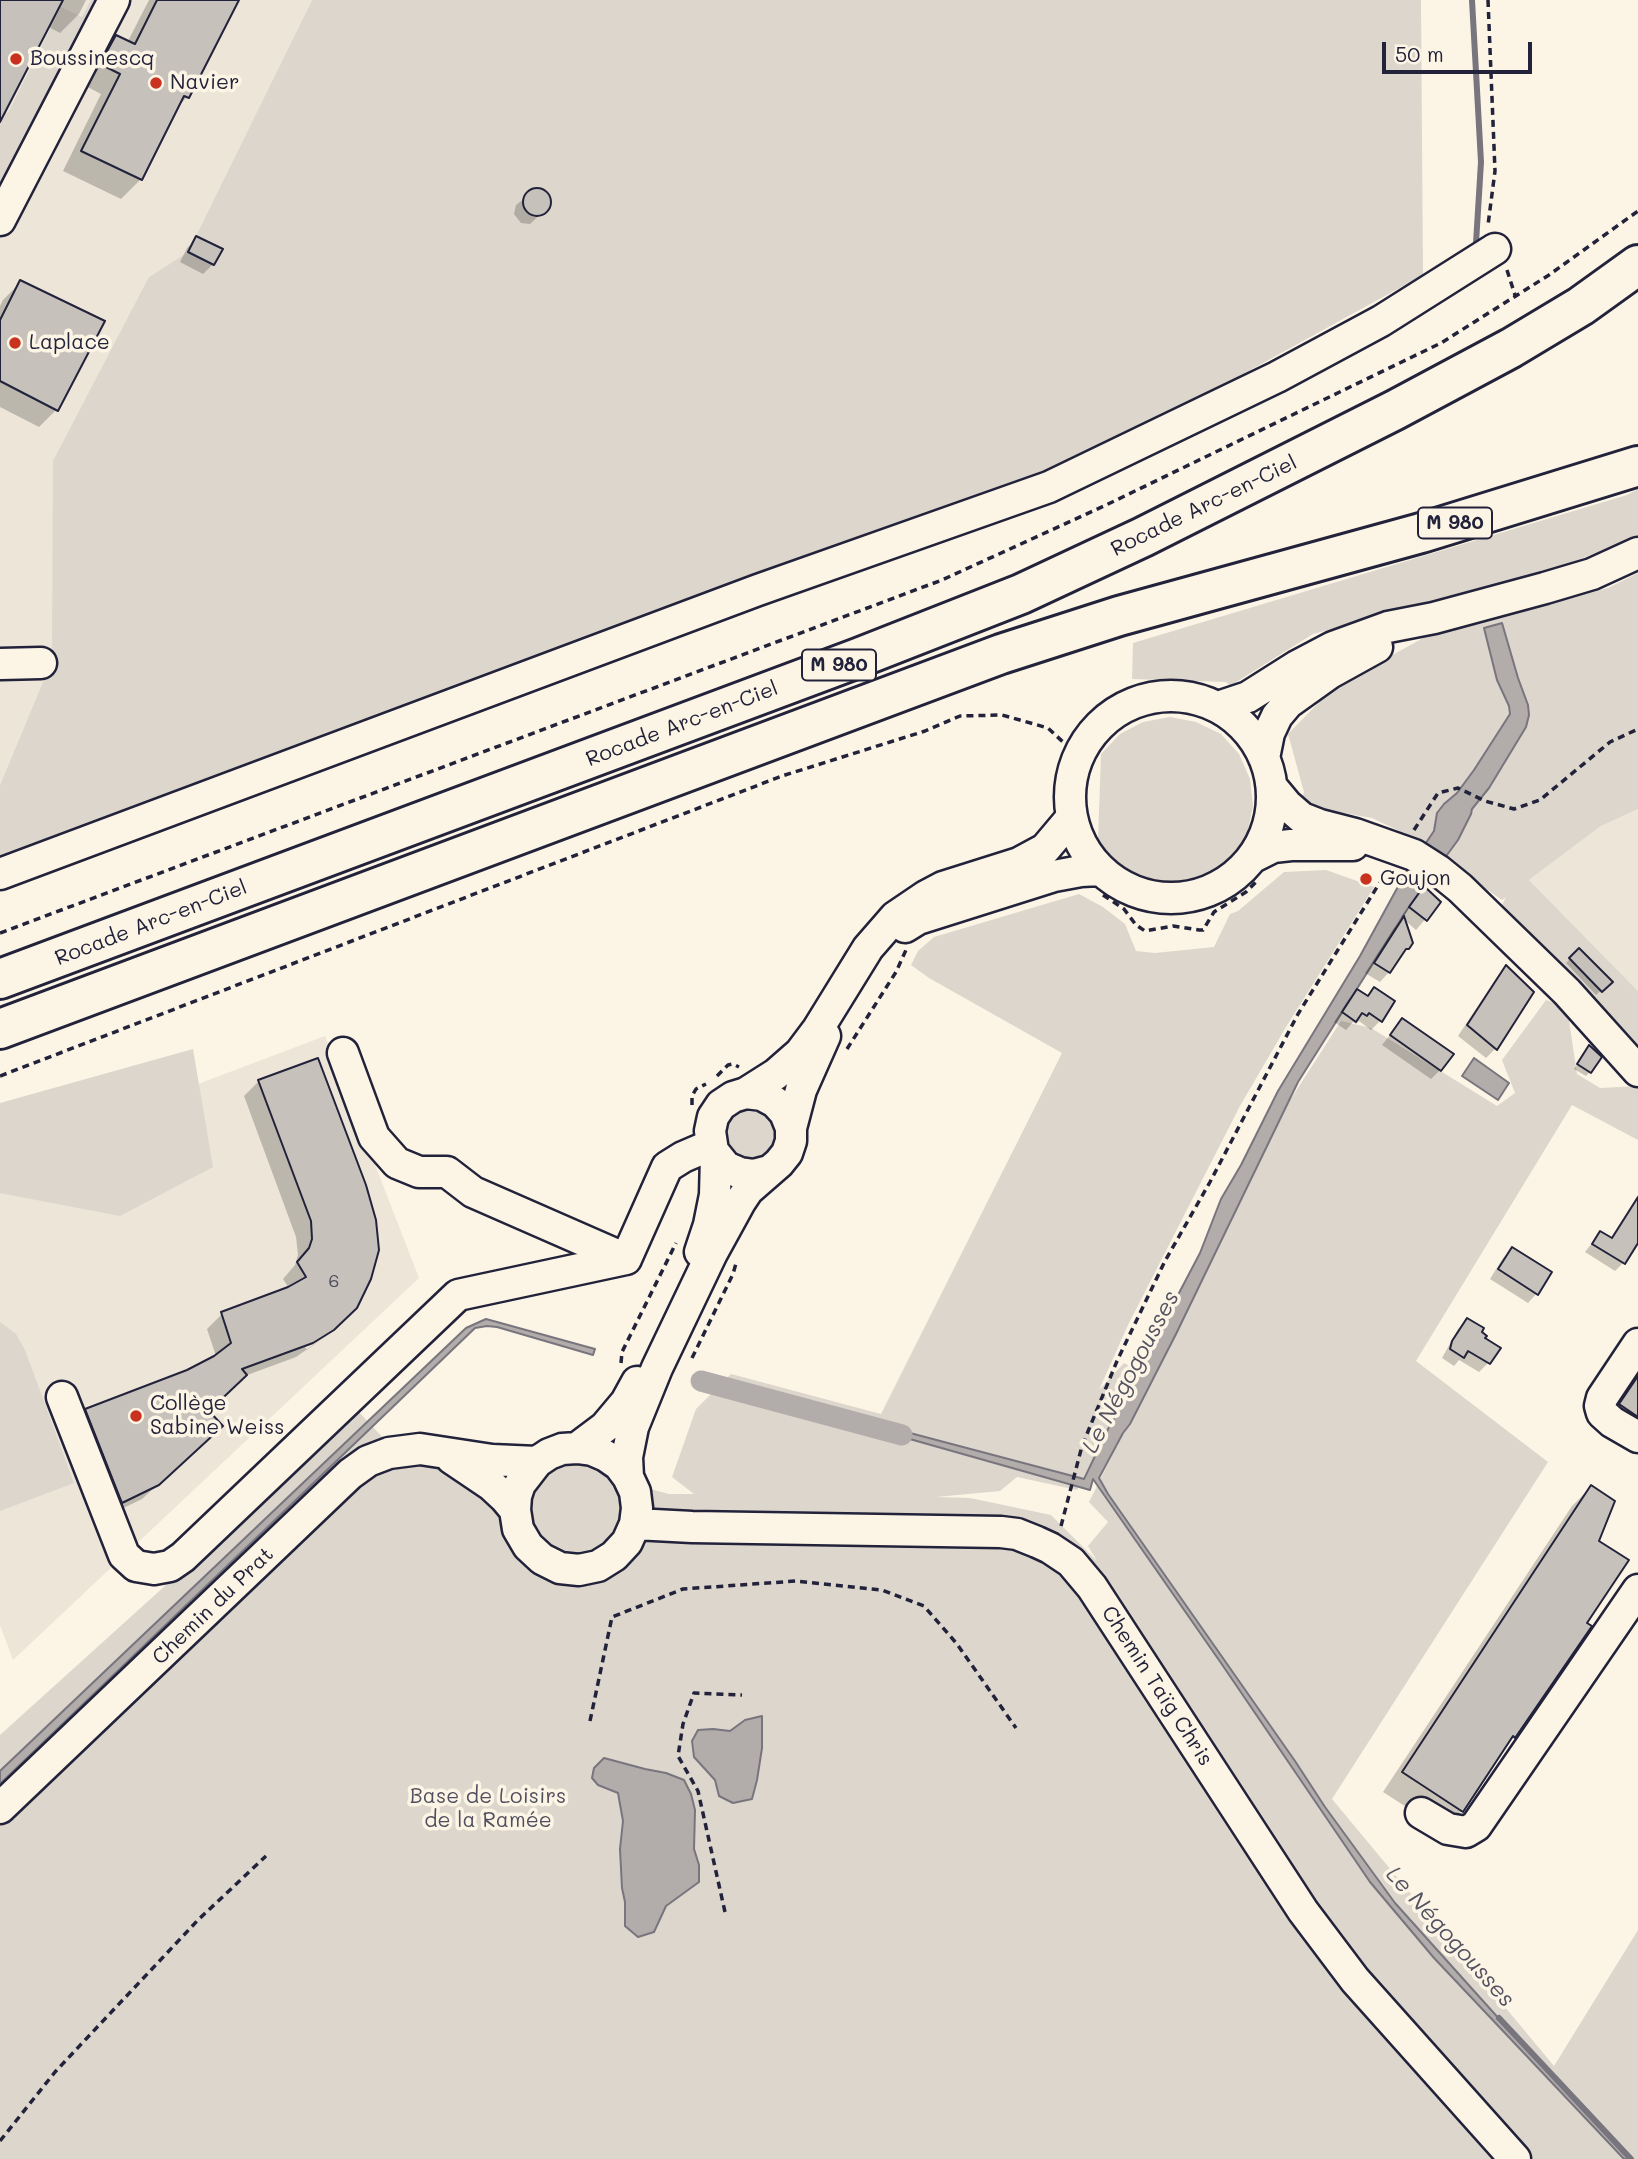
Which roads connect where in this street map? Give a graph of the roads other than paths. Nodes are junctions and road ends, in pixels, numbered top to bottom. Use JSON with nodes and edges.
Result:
{"nodes":[{"id":1,"x":114,"y":0,"type":"edge"},
{"id":2,"x":0,"y":220,"type":"edge"},
{"id":3,"x":1495,"y":249,"type":"road end"},
{"id":4,"x":1638,"y":265,"type":"edge"},
{"id":5,"x":1638,"y":466,"type":"edge"},
{"id":6,"x":1638,"y":553,"type":"edge"},
{"id":7,"x":1434,"y":618,"type":"junction"},
{"id":8,"x":41,"y":663,"type":"dead end"},
{"id":9,"x":0,"y":664,"type":"edge"},
{"id":10,"x":1218,"y":707,"type":"junction"},
{"id":11,"x":1264,"y":758,"type":"junction"},
{"id":12,"x":1272,"y":787,"type":"junction"},
{"id":13,"x":1072,"y":817,"type":"junction"},
{"id":14,"x":1402,"y":851,"type":"junction"},
{"id":15,"x":1258,"y":866,"type":"junction"},
{"id":16,"x":0,"y":874,"type":"edge"},
{"id":17,"x":1097,"y":879,"type":"junction"},
{"id":18,"x":0,"y":979,"type":"edge"},
{"id":19,"x":0,"y":1029,"type":"edge"},
{"id":20,"x":342,"y":1053,"type":"dead end"},
{"id":21,"x":1638,"y":1071,"type":"edge"},
{"id":22,"x":746,"y":1093,"type":"junction"},
{"id":23,"x":791,"y":1128,"type":"junction"},
{"id":24,"x":707,"y":1151,"type":"junction"},
{"id":25,"x":769,"y":1171,"type":"junction"},
{"id":26,"x":626,"y":1259,"type":"junction"},
{"id":27,"x":1638,"y":1345,"type":"edge"},
{"id":28,"x":641,"y":1365,"type":"junction"},
{"id":29,"x":62,"y":1397,"type":"dead end"},
{"id":30,"x":1638,"y":1437,"type":"edge"},
{"id":31,"x":577,"y":1448,"type":"junction"},
{"id":32,"x":446,"y":1454,"type":"junction"},
{"id":33,"x":537,"y":1462,"type":"junction"},
{"id":34,"x":628,"y":1477,"type":"junction"},
{"id":35,"x":515,"y":1510,"type":"junction"},
{"id":36,"x":635,"y":1524,"type":"junction"},
{"id":37,"x":1638,"y":1590,"type":"edge"},
{"id":38,"x":0,"y":1808,"type":"edge"},
{"id":39,"x":1421,"y":1813,"type":"dead end"},
{"id":40,"x":1516,"y":2159,"type":"edge"}],
"edges":[{"from":1,"to":2,"type":"street"},
{"from":3,"to":16,"type":"street"},
{"from":4,"to":18,"type":"highway","name":"Rocade Arc-en-Ciel","number":"M 980"},
{"from":5,"to":19,"type":"highway","number":"M 980"},
{"from":6,"to":7,"type":"street"},
{"from":7,"to":10,"type":"street"},
{"from":7,"to":11,"type":"street"},
{"from":8,"to":9,"type":"street"},
{"from":10,"to":11,"type":"street"},
{"from":10,"to":13,"type":"street"},
{"from":11,"to":12,"type":"street"},
{"from":12,"to":14,"type":"street"},
{"from":12,"to":15,"type":"street"},
{"from":13,"to":17,"type":"street"},
{"from":13,"to":22,"type":"street"},
{"from":14,"to":15,"type":"street"},
{"from":14,"to":21,"type":"street"},
{"from":15,"to":17,"type":"street"},
{"from":17,"to":23,"type":"street"},
{"from":20,"to":26,"type":"street"},
{"from":22,"to":23,"type":"street"},
{"from":22,"to":24,"type":"street"},
{"from":23,"to":25,"type":"street"},
{"from":24,"to":25,"type":"street"},
{"from":24,"to":26,"type":"street"},
{"from":24,"to":28,"type":"street"},
{"from":25,"to":28,"type":"street"},
{"from":26,"to":29,"type":"street"},
{"from":27,"to":30,"type":"street"},
{"from":28,"to":31,"type":"street"},
{"from":28,"to":34,"type":"street"},
{"from":31,"to":33,"type":"street"},
{"from":31,"to":34,"type":"street"},
{"from":32,"to":33,"type":"street","name":"Chemin du Prat"},
{"from":32,"to":35,"type":"street","name":"Chemin du Prat"},
{"from":32,"to":38,"type":"street","name":"Chemin du Prat"},
{"from":33,"to":35,"type":"street"},
{"from":34,"to":36,"type":"street"},
{"from":35,"to":36,"type":"street"},
{"from":36,"to":40,"type":"street","name":"Chemin Taïg Chris"},
{"from":37,"to":39,"type":"street"}]}
